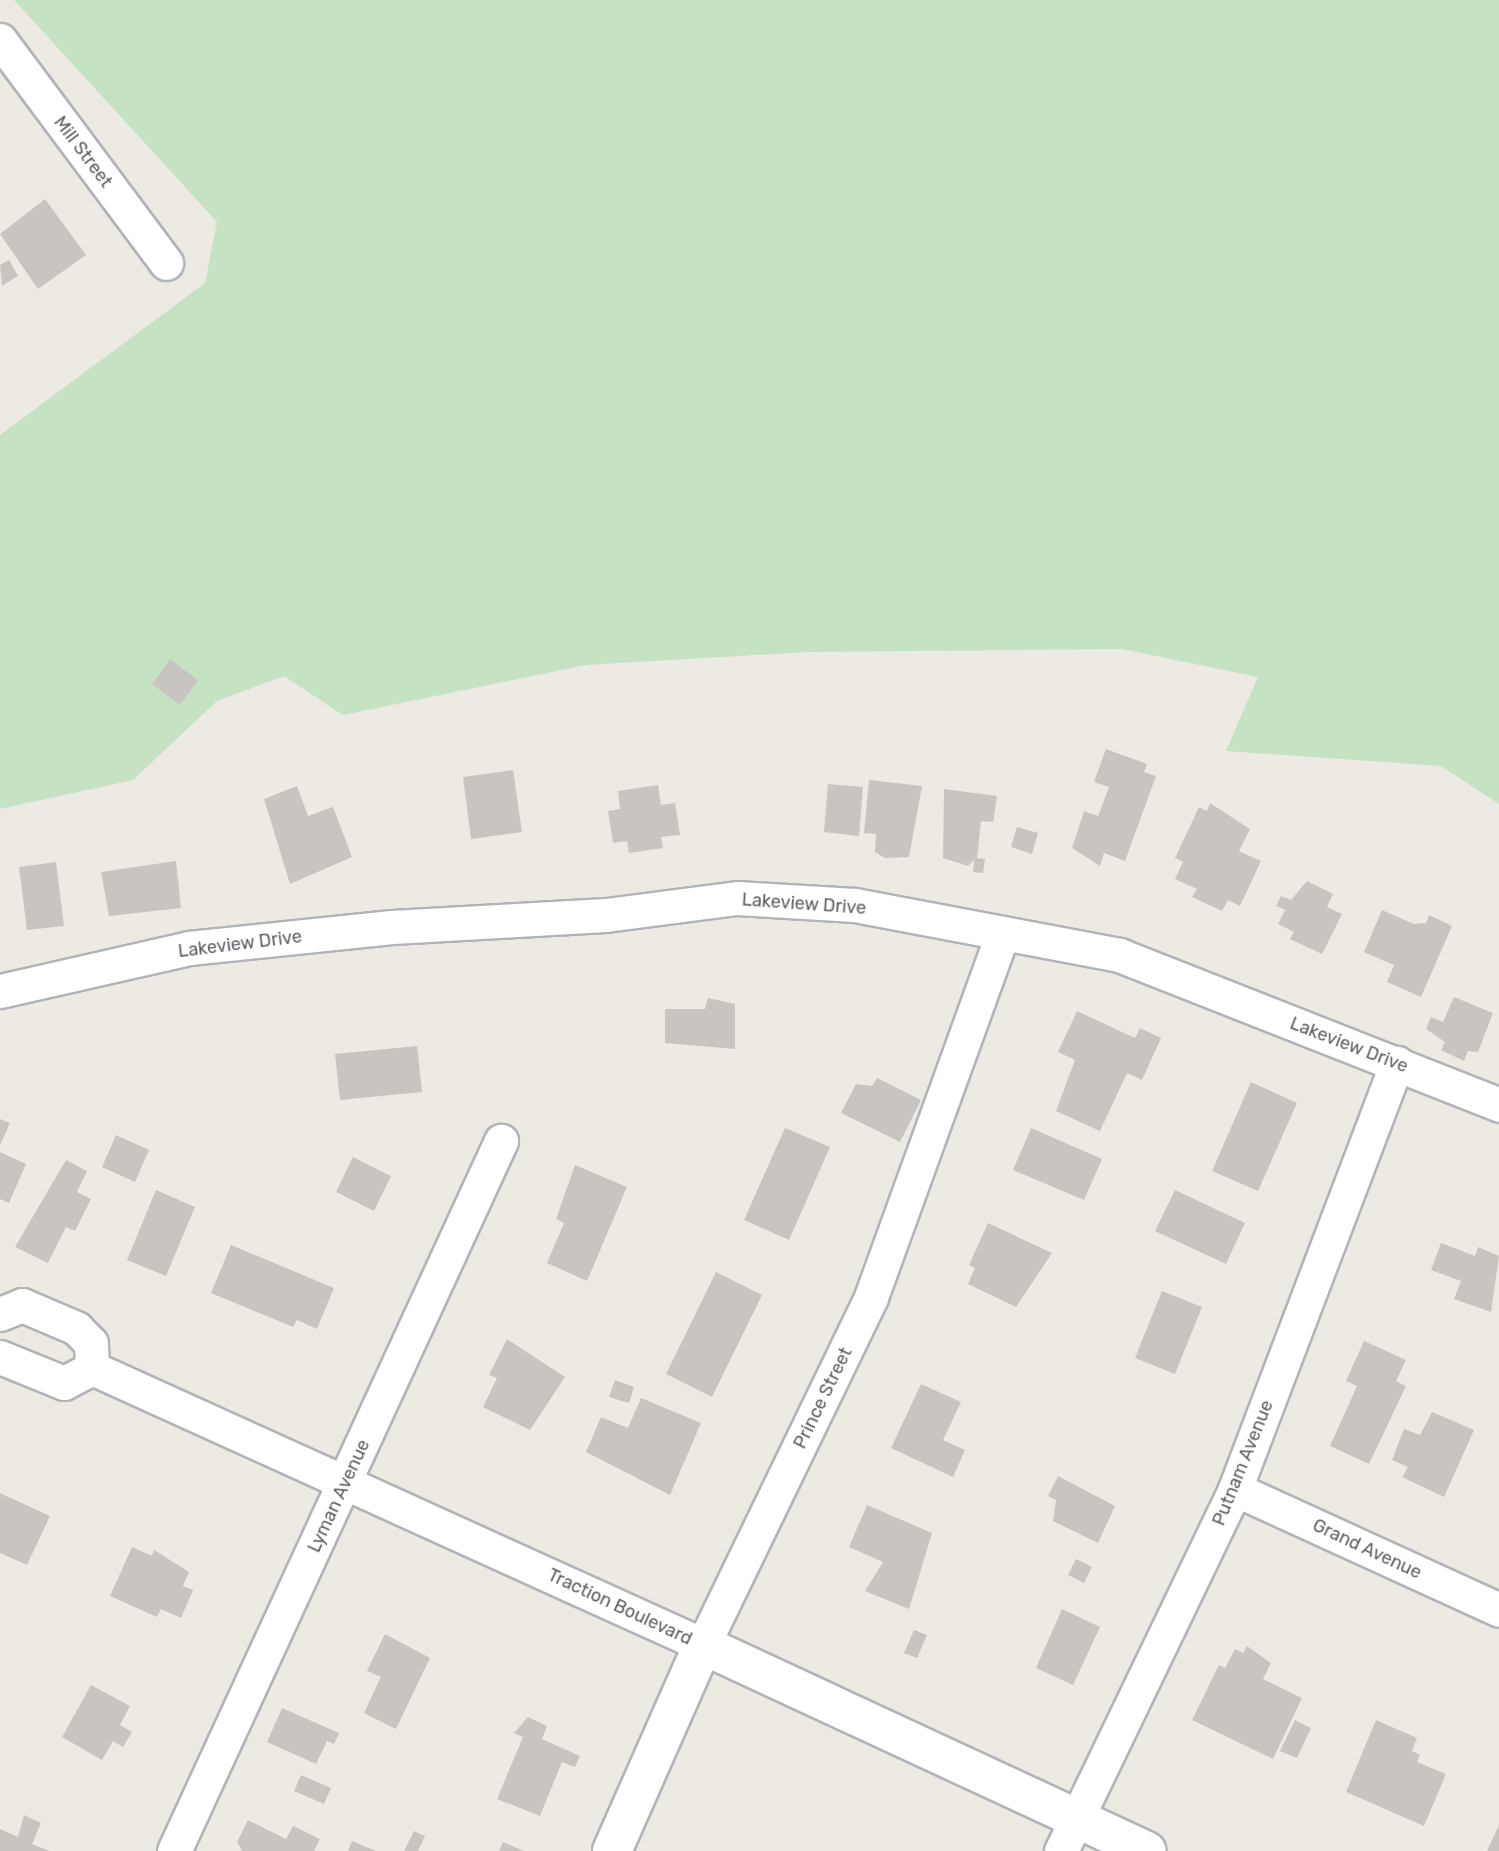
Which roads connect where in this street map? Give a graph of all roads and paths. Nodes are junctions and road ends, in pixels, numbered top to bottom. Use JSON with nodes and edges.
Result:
{"nodes":[{"id":1,"x":0,"y":40,"type":"edge"},
{"id":2,"x":166,"y":263,"type":"dead end"},
{"id":3,"x":1003,"y":933,"type":"junction"},
{"id":4,"x":0,"y":991,"type":"edge"},
{"id":5,"x":1397,"y":1063,"type":"junction"},
{"id":6,"x":1499,"y":1105,"type":"edge"},
{"id":7,"x":501,"y":1141,"type":"dead end"},
{"id":8,"x":0,"y":1314,"type":"edge"},
{"id":9,"x":0,"y":1357,"type":"edge"},
{"id":10,"x":92,"y":1368,"type":"junction"},
{"id":11,"x":346,"y":1480,"type":"junction"},
{"id":12,"x":1235,"y":1489,"type":"junction"},
{"id":13,"x":1499,"y":1610,"type":"edge"},
{"id":14,"x":704,"y":1645,"type":"junction"},
{"id":15,"x":1077,"y":1817,"type":"junction"},
{"id":16,"x":174,"y":1851,"type":"edge"},
{"id":17,"x":612,"y":1851,"type":"edge"},
{"id":18,"x":1061,"y":1851,"type":"edge"},
{"id":19,"x":1146,"y":1851,"type":"edge"}],
"edges":[{"from":1,"to":2,"type":"street","name":"Mill Street"},
{"from":3,"to":4,"type":"street","name":"Lakeview Drive"},
{"from":3,"to":5,"type":"street","name":"Lakeview Drive"},
{"from":3,"to":14,"type":"street","name":"Prince Street"},
{"from":5,"to":6,"type":"street","name":"Lakeview Drive"},
{"from":5,"to":12,"type":"street","name":"Putnam Avenue"},
{"from":7,"to":11,"type":"street","name":"Lyman Avenue"},
{"from":8,"to":10,"type":"street"},
{"from":9,"to":10,"type":"street"},
{"from":10,"to":11,"type":"street","name":"Traction Boulevard"},
{"from":11,"to":14,"type":"street","name":"Traction Boulevard"},
{"from":11,"to":16,"type":"street","name":"Lyman Avenue"},
{"from":12,"to":13,"type":"street","name":"Grand Avenue"},
{"from":12,"to":15,"type":"street","name":"Putnam Avenue"},
{"from":14,"to":15,"type":"street","name":"Traction Boulevard"},
{"from":14,"to":17,"type":"street","name":"Prince Street"},
{"from":15,"to":18,"type":"street","name":"Putnam Avenue"},
{"from":15,"to":19,"type":"street","name":"Traction Boulevard"}]}
